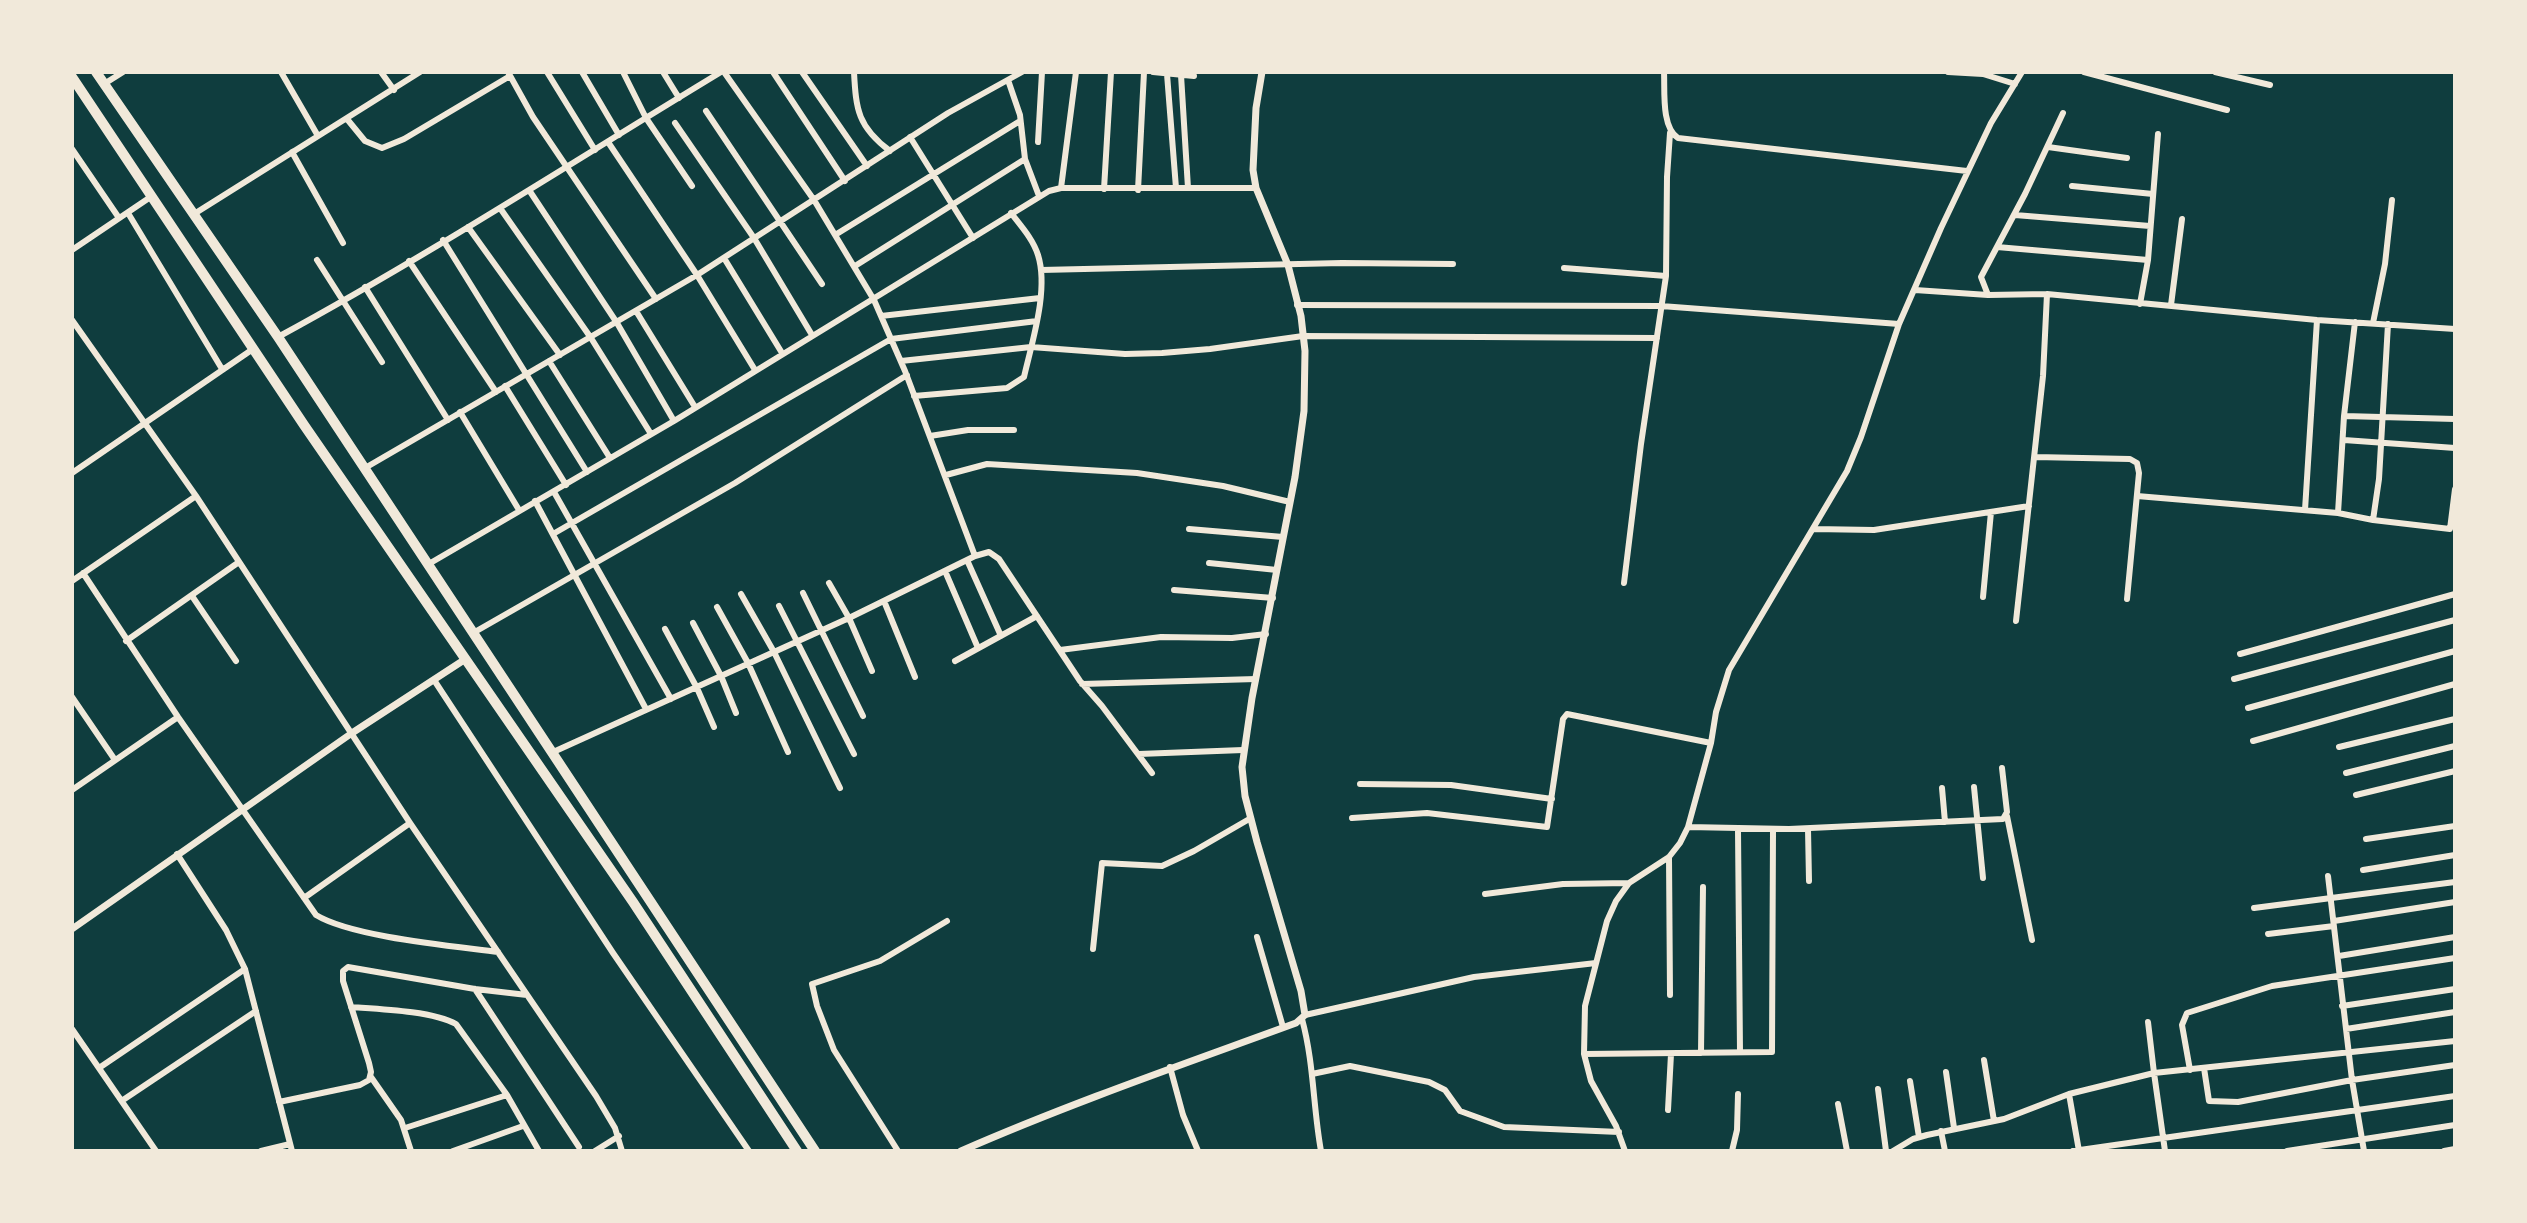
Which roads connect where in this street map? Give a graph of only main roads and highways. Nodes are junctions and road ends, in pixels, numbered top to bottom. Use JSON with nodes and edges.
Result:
{"nodes":[{"id":1,"x":96,"y":72,"type":"edge"},
{"id":2,"x":72,"y":77,"type":"edge"},
{"id":3,"x":537,"y":732,"type":"junction"},
{"id":4,"x":522,"y":743,"type":"junction"},
{"id":5,"x":682,"y":949,"type":"junction"},
{"id":6,"x":668,"y":957,"type":"junction"},
{"id":7,"x":797,"y":1151,"type":"edge"},
{"id":8,"x":815,"y":1151,"type":"edge"}],
"edges":[{"from":1,"to":3,"type":"highway"},
{"from":2,"to":4,"type":"highway"},
{"from":3,"to":4,"type":"highway"},
{"from":3,"to":5,"type":"highway"},
{"from":4,"to":6,"type":"highway"},
{"from":5,"to":6,"type":"highway"},
{"from":5,"to":8,"type":"highway"},
{"from":6,"to":7,"type":"highway"}]}
